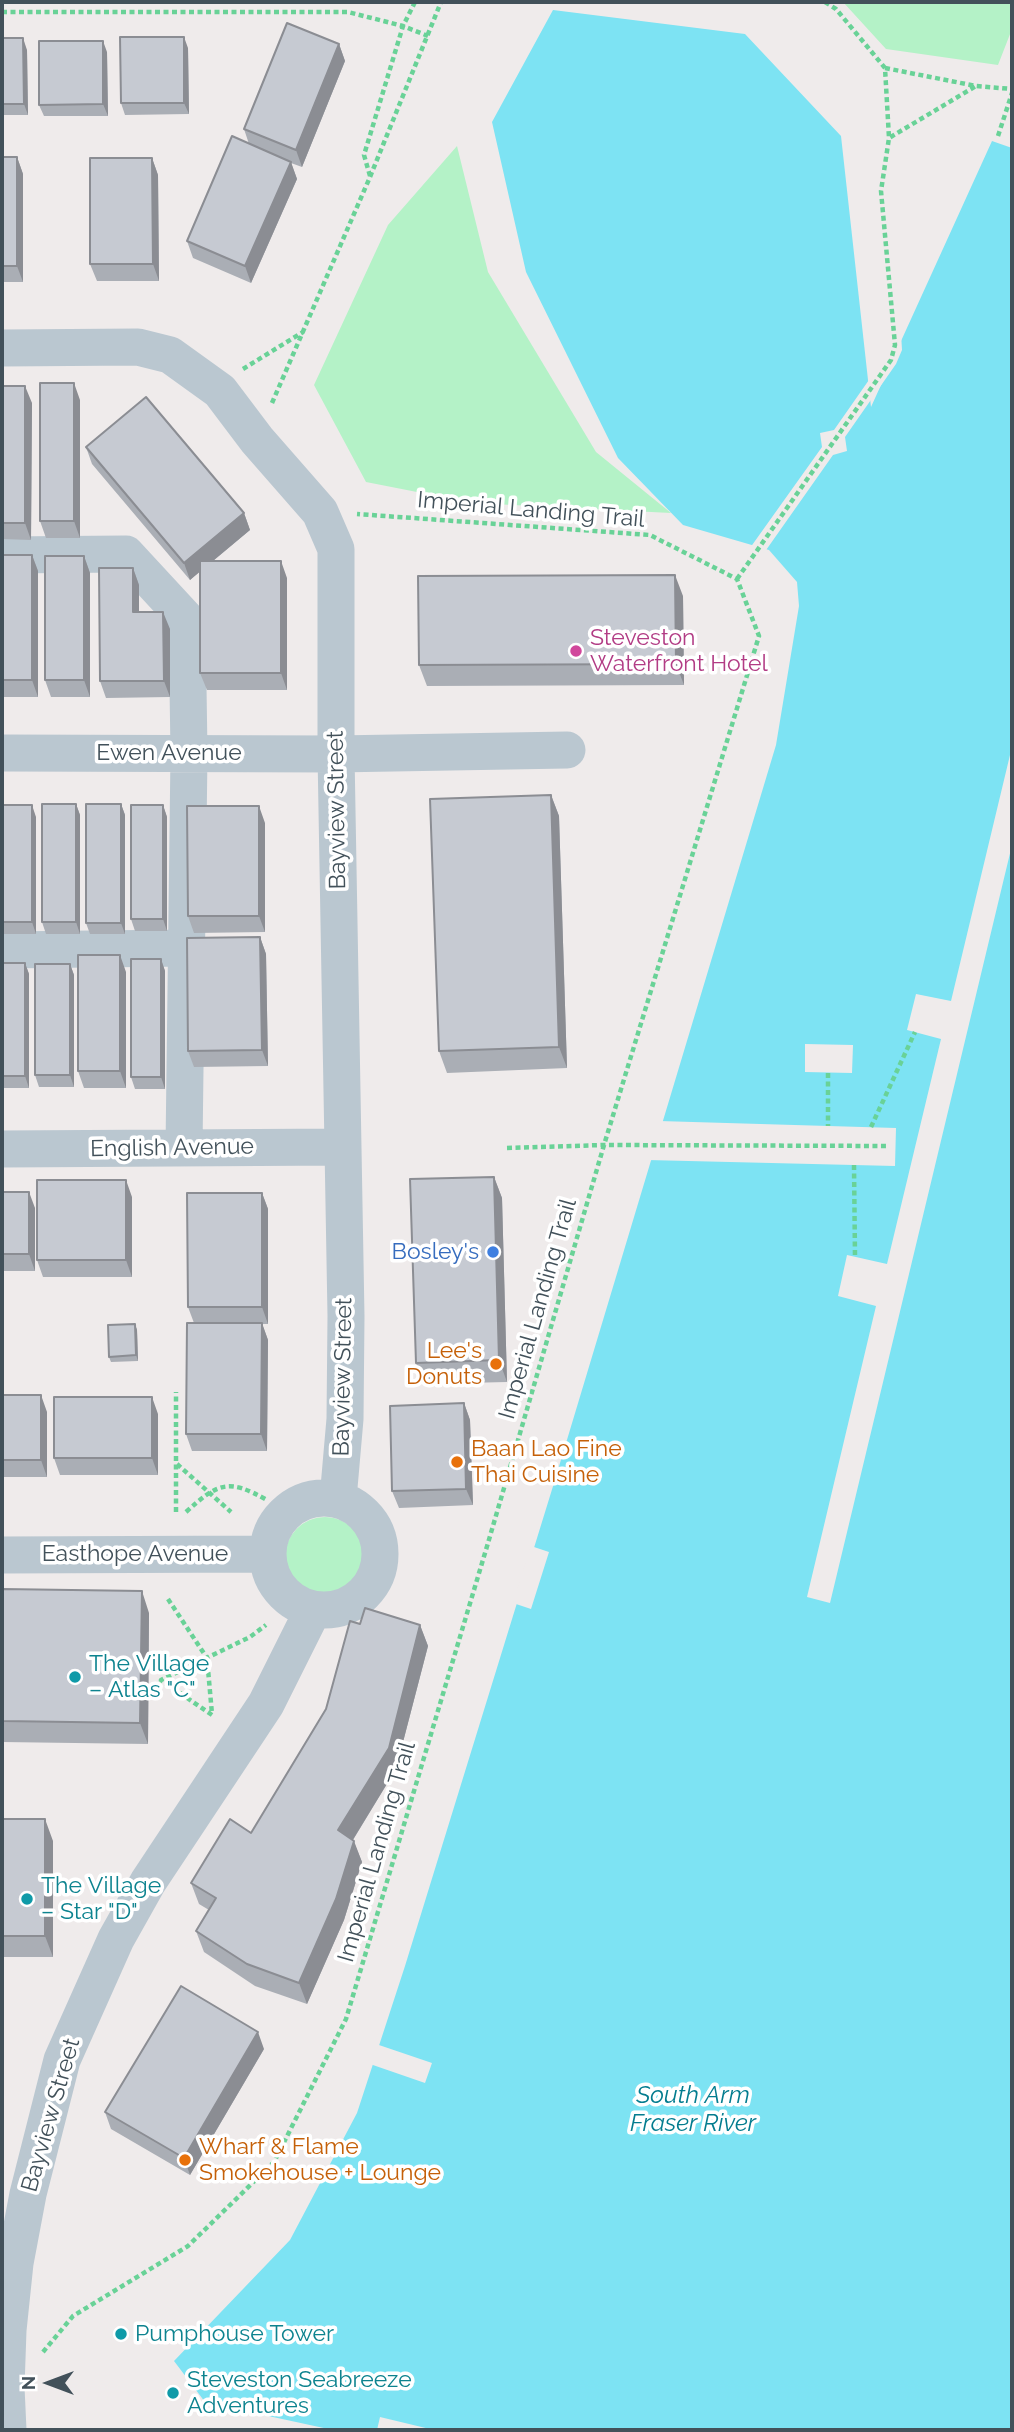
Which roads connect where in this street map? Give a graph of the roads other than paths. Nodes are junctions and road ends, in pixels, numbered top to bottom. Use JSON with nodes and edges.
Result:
{"nodes":[{"id":1,"x":2,"y":348,"type":"edge"},
{"id":2,"x":2,"y":555,"type":"edge"},
{"id":3,"x":567,"y":750,"type":"dead end"},
{"id":4,"x":2,"y":752,"type":"edge"},
{"id":5,"x":189,"y":753,"type":"junction"},
{"id":6,"x":336,"y":754,"type":"junction"},
{"id":7,"x":185,"y":948,"type":"junction"},
{"id":8,"x":2,"y":950,"type":"edge"},
{"id":9,"x":343,"y":1147,"type":"junction"},
{"id":10,"x":184,"y":1148,"type":"junction"},
{"id":11,"x":2,"y":1149,"type":"edge"},
{"id":12,"x":338,"y":1500,"type":"junction"},
{"id":13,"x":267,"y":1554,"type":"junction"},
{"id":14,"x":2,"y":1555,"type":"edge"},
{"id":15,"x":313,"y":1610,"type":"junction"},
{"id":16,"x":4,"y":2387,"type":"edge"},
{"id":17,"x":8,"y":2430,"type":"edge"}],
"edges":[{"from":1,"to":6,"type":"street","name":"Bayview Street"},
{"from":2,"to":5,"type":"street"},
{"from":3,"to":6,"type":"street","name":"Ewen Avenue"},
{"from":4,"to":5,"type":"street","name":"Ewen Avenue"},
{"from":5,"to":6,"type":"street","name":"Ewen Avenue"},
{"from":5,"to":7,"type":"street"},
{"from":6,"to":9,"type":"street","name":"Bayview Street"},
{"from":7,"to":8,"type":"street"},
{"from":7,"to":10,"type":"street"},
{"from":9,"to":10,"type":"street","name":"English Avenue"},
{"from":9,"to":12,"type":"street","name":"Bayview Street"},
{"from":10,"to":11,"type":"street","name":"English Avenue"},
{"from":12,"to":13,"type":"street"},
{"from":12,"to":15,"type":"street"},
{"from":13,"to":14,"type":"street","name":"Easthope Avenue"},
{"from":13,"to":15,"type":"street"},
{"from":15,"to":16,"type":"street","name":"Bayview Street"},
{"from":16,"to":17,"type":"street","name":"Bayview Street"}]}
